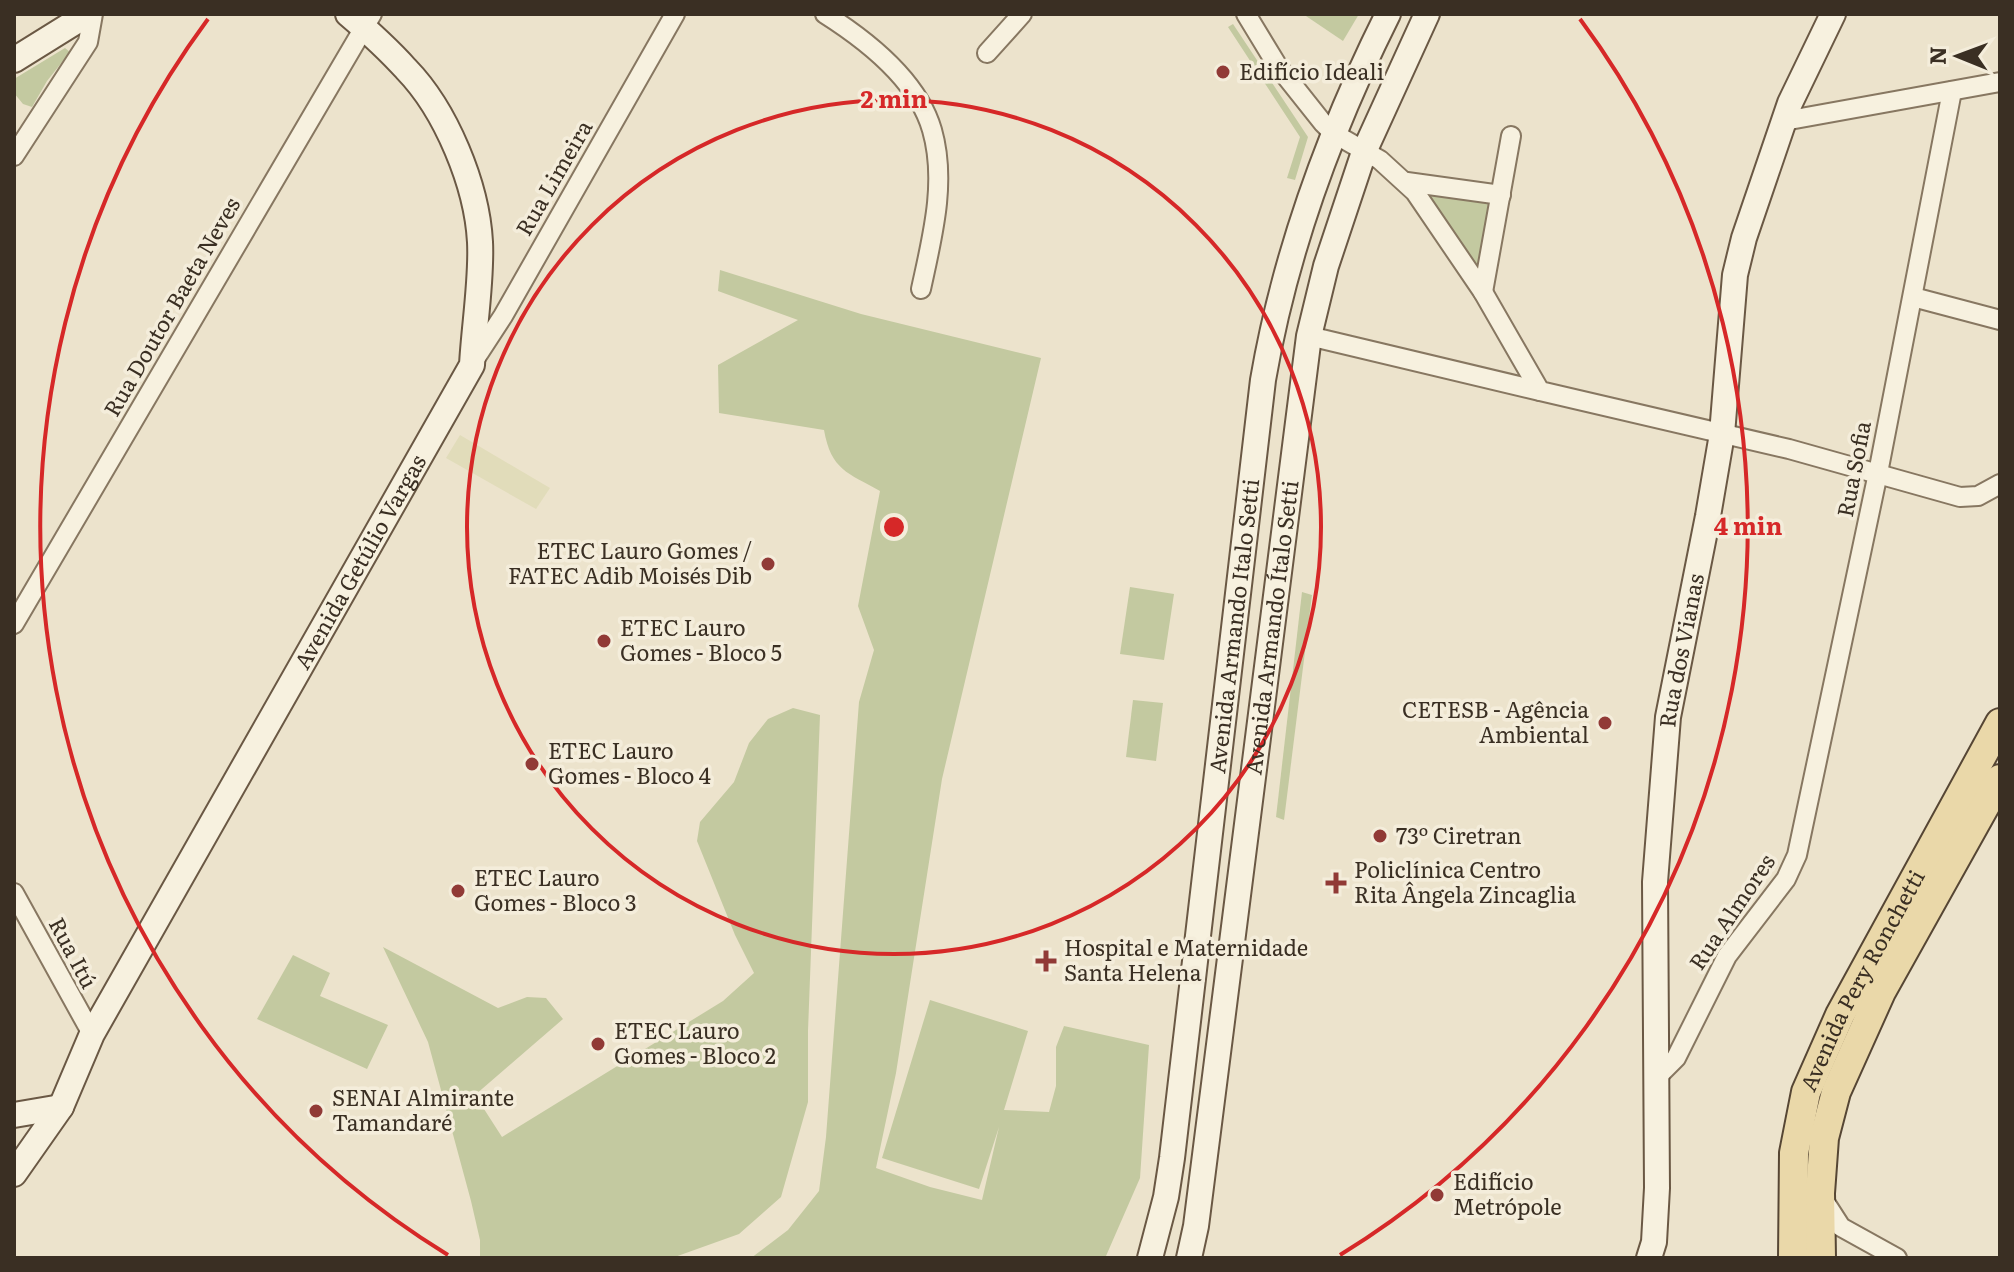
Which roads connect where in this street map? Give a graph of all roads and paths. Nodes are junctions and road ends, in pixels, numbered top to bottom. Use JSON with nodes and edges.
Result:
{"nodes":[{"id":1,"x":90,"y":14,"type":"edge"},
{"id":2,"x":675,"y":14,"type":"edge"},
{"id":3,"x":825,"y":14,"type":"edge"},
{"id":4,"x":1022,"y":14,"type":"edge"},
{"id":5,"x":1246,"y":14,"type":"edge"},
{"id":6,"x":1388,"y":14,"type":"edge"},
{"id":7,"x":1415,"y":14,"type":"edge"},
{"id":8,"x":1427,"y":14,"type":"edge"},
{"id":9,"x":1833,"y":14,"type":"edge"},
{"id":10,"x":361,"y":19,"type":"edge"},
{"id":11,"x":987,"y":53,"type":"dead end"},
{"id":12,"x":14,"y":60,"type":"edge"},
{"id":13,"x":2000,"y":82,"type":"edge"},
{"id":14,"x":1952,"y":91,"type":"junction"},
{"id":15,"x":1384,"y":103,"type":"junction"},
{"id":16,"x":1784,"y":121,"type":"junction"},
{"id":17,"x":1333,"y":133,"type":"junction"},
{"id":18,"x":1511,"y":136,"type":"dead end"},
{"id":19,"x":1364,"y":152,"type":"junction"},
{"id":20,"x":14,"y":156,"type":"edge"},
{"id":21,"x":1320,"y":168,"type":"junction"},
{"id":22,"x":1407,"y":182,"type":"junction"},
{"id":23,"x":1501,"y":195,"type":"junction"},
{"id":24,"x":921,"y":289,"type":"dead end"},
{"id":25,"x":1483,"y":292,"type":"junction"},
{"id":26,"x":1913,"y":297,"type":"junction"},
{"id":27,"x":1315,"y":312,"type":"junction"},
{"id":28,"x":2000,"y":320,"type":"edge"},
{"id":29,"x":1309,"y":336,"type":"junction"},
{"id":30,"x":472,"y":365,"type":"junction"},
{"id":31,"x":1263,"y":380,"type":"junction"},
{"id":32,"x":1540,"y":391,"type":"junction"},
{"id":33,"x":1299,"y":416,"type":"junction"},
{"id":34,"x":1722,"y":434,"type":"junction"},
{"id":35,"x":1878,"y":473,"type":"junction"},
{"id":36,"x":2000,"y":484,"type":"edge"},
{"id":37,"x":1239,"y":588,"type":"junction"},
{"id":38,"x":1275,"y":596,"type":"junction"},
{"id":39,"x":14,"y":624,"type":"edge"},
{"id":40,"x":2000,"y":723,"type":"edge"},
{"id":41,"x":2000,"y":779,"type":"edge"},
{"id":42,"x":1797,"y":855,"type":"joint"},
{"id":43,"x":14,"y":893,"type":"edge"},
{"id":44,"x":1192,"y":983,"type":"junction"},
{"id":45,"x":1227,"y":983,"type":"junction"},
{"id":46,"x":92,"y":1034,"type":"junction"},
{"id":47,"x":1184,"y":1045,"type":"junction"},
{"id":48,"x":1218,"y":1049,"type":"junction"},
{"id":49,"x":1657,"y":1077,"type":"junction"},
{"id":50,"x":61,"y":1107,"type":"junction"},
{"id":51,"x":14,"y":1115,"type":"edge"},
{"id":52,"x":14,"y":1174,"type":"edge"},
{"id":53,"x":1820,"y":1193,"type":"junction"},
{"id":54,"x":1150,"y":1258,"type":"edge"},
{"id":55,"x":1189,"y":1258,"type":"edge"},
{"id":56,"x":1649,"y":1258,"type":"edge"},
{"id":57,"x":1793,"y":1258,"type":"edge"},
{"id":58,"x":1821,"y":1258,"type":"edge"},
{"id":59,"x":1897,"y":1258,"type":"edge"}],
"edges":[{"from":1,"to":12,"type":"main road"},
{"from":1,"to":20,"type":"street"},
{"from":2,"to":30,"type":"street","name":"Rua Limeira"},
{"from":3,"to":24,"type":"street"},
{"from":4,"to":11,"type":"street"},
{"from":5,"to":17,"type":"street"},
{"from":6,"to":17,"type":"main road","name":"Avenida Armando Italo Setti"},
{"from":7,"to":15,"type":"main road"},
{"from":8,"to":15,"type":"main road","name":"Avenida Armando Ítalo Setti"},
{"from":9,"to":16,"type":"main road","name":"Rua dos Vianas"},
{"from":10,"to":30,"type":"main road","name":"Avenida Getúlio Vargas"},
{"from":10,"to":39,"type":"street","name":"Rua Doutor Baeta Neves"},
{"from":13,"to":14,"type":"street"},
{"from":14,"to":16,"type":"street"},
{"from":14,"to":26,"type":"street","name":"Rua Sofia"},
{"from":15,"to":19,"type":"main road","name":"Avenida Armando Ítalo Setti"},
{"from":16,"to":34,"type":"main road","name":"Rua dos Vianas"},
{"from":17,"to":19,"type":"street"},
{"from":17,"to":21,"type":"main road","name":"Avenida Armando Italo Setti"},
{"from":18,"to":23,"type":"street"},
{"from":19,"to":22,"type":"street"},
{"from":19,"to":27,"type":"main road","name":"Avenida Armando Ítalo Setti"},
{"from":21,"to":27,"type":"main road"},
{"from":21,"to":31,"type":"main road","name":"Avenida Armando Italo Setti"},
{"from":22,"to":23,"type":"street"},
{"from":22,"to":25,"type":"street"},
{"from":23,"to":25,"type":"street"},
{"from":25,"to":32,"type":"street"},
{"from":26,"to":28,"type":"street"},
{"from":26,"to":35,"type":"street","name":"Rua Sofia"},
{"from":27,"to":29,"type":"main road","name":"Avenida Armando Ítalo Setti"},
{"from":29,"to":32,"type":"street"},
{"from":29,"to":33,"type":"main road","name":"Avenida Armando Ítalo Setti"},
{"from":30,"to":46,"type":"main road","name":"Avenida Getúlio Vargas"},
{"from":31,"to":33,"type":"main road"},
{"from":31,"to":37,"type":"main road","name":"Avenida Armando Italo Setti"},
{"from":32,"to":34,"type":"street"},
{"from":33,"to":38,"type":"main road","name":"Avenida Armando Ítalo Setti"},
{"from":34,"to":35,"type":"street"},
{"from":34,"to":49,"type":"main road","name":"Rua dos Vianas"},
{"from":35,"to":36,"type":"street"},
{"from":35,"to":42,"type":"street","name":"Rua Sofia"},
{"from":37,"to":38,"type":"main road"},
{"from":37,"to":44,"type":"main road","name":"Avenida Armando Italo Setti"},
{"from":38,"to":45,"type":"main road","name":"Avenida Armando Ítalo Setti"},
{"from":40,"to":57,"type":"main road","name":"Avenida Pery Ronchetti"},
{"from":41,"to":53,"type":"main road","name":"Avenida Pery Ronchetti"},
{"from":42,"to":49,"type":"street","name":"Rua Almores"},
{"from":43,"to":46,"type":"street","name":"Rua Itú"},
{"from":44,"to":45,"type":"main road"},
{"from":44,"to":47,"type":"main road","name":"Avenida Armando Italo Setti"},
{"from":45,"to":48,"type":"main road","name":"Avenida Armando Ítalo Setti"},
{"from":46,"to":50,"type":"main road","name":"Avenida Getúlio Vargas"},
{"from":47,"to":48,"type":"main road"},
{"from":47,"to":54,"type":"main road","name":"Avenida Armando Italo Setti"},
{"from":48,"to":55,"type":"main road","name":"Avenida Armando Ítalo Setti"},
{"from":49,"to":56,"type":"main road","name":"Rua dos Vianas"},
{"from":50,"to":51,"type":"main road"},
{"from":50,"to":52,"type":"main road","name":"Avenida Getúlio Vargas"},
{"from":53,"to":58,"type":"main road","name":"Avenida Pery Ronchetti"},
{"from":53,"to":59,"type":"street"}]}
